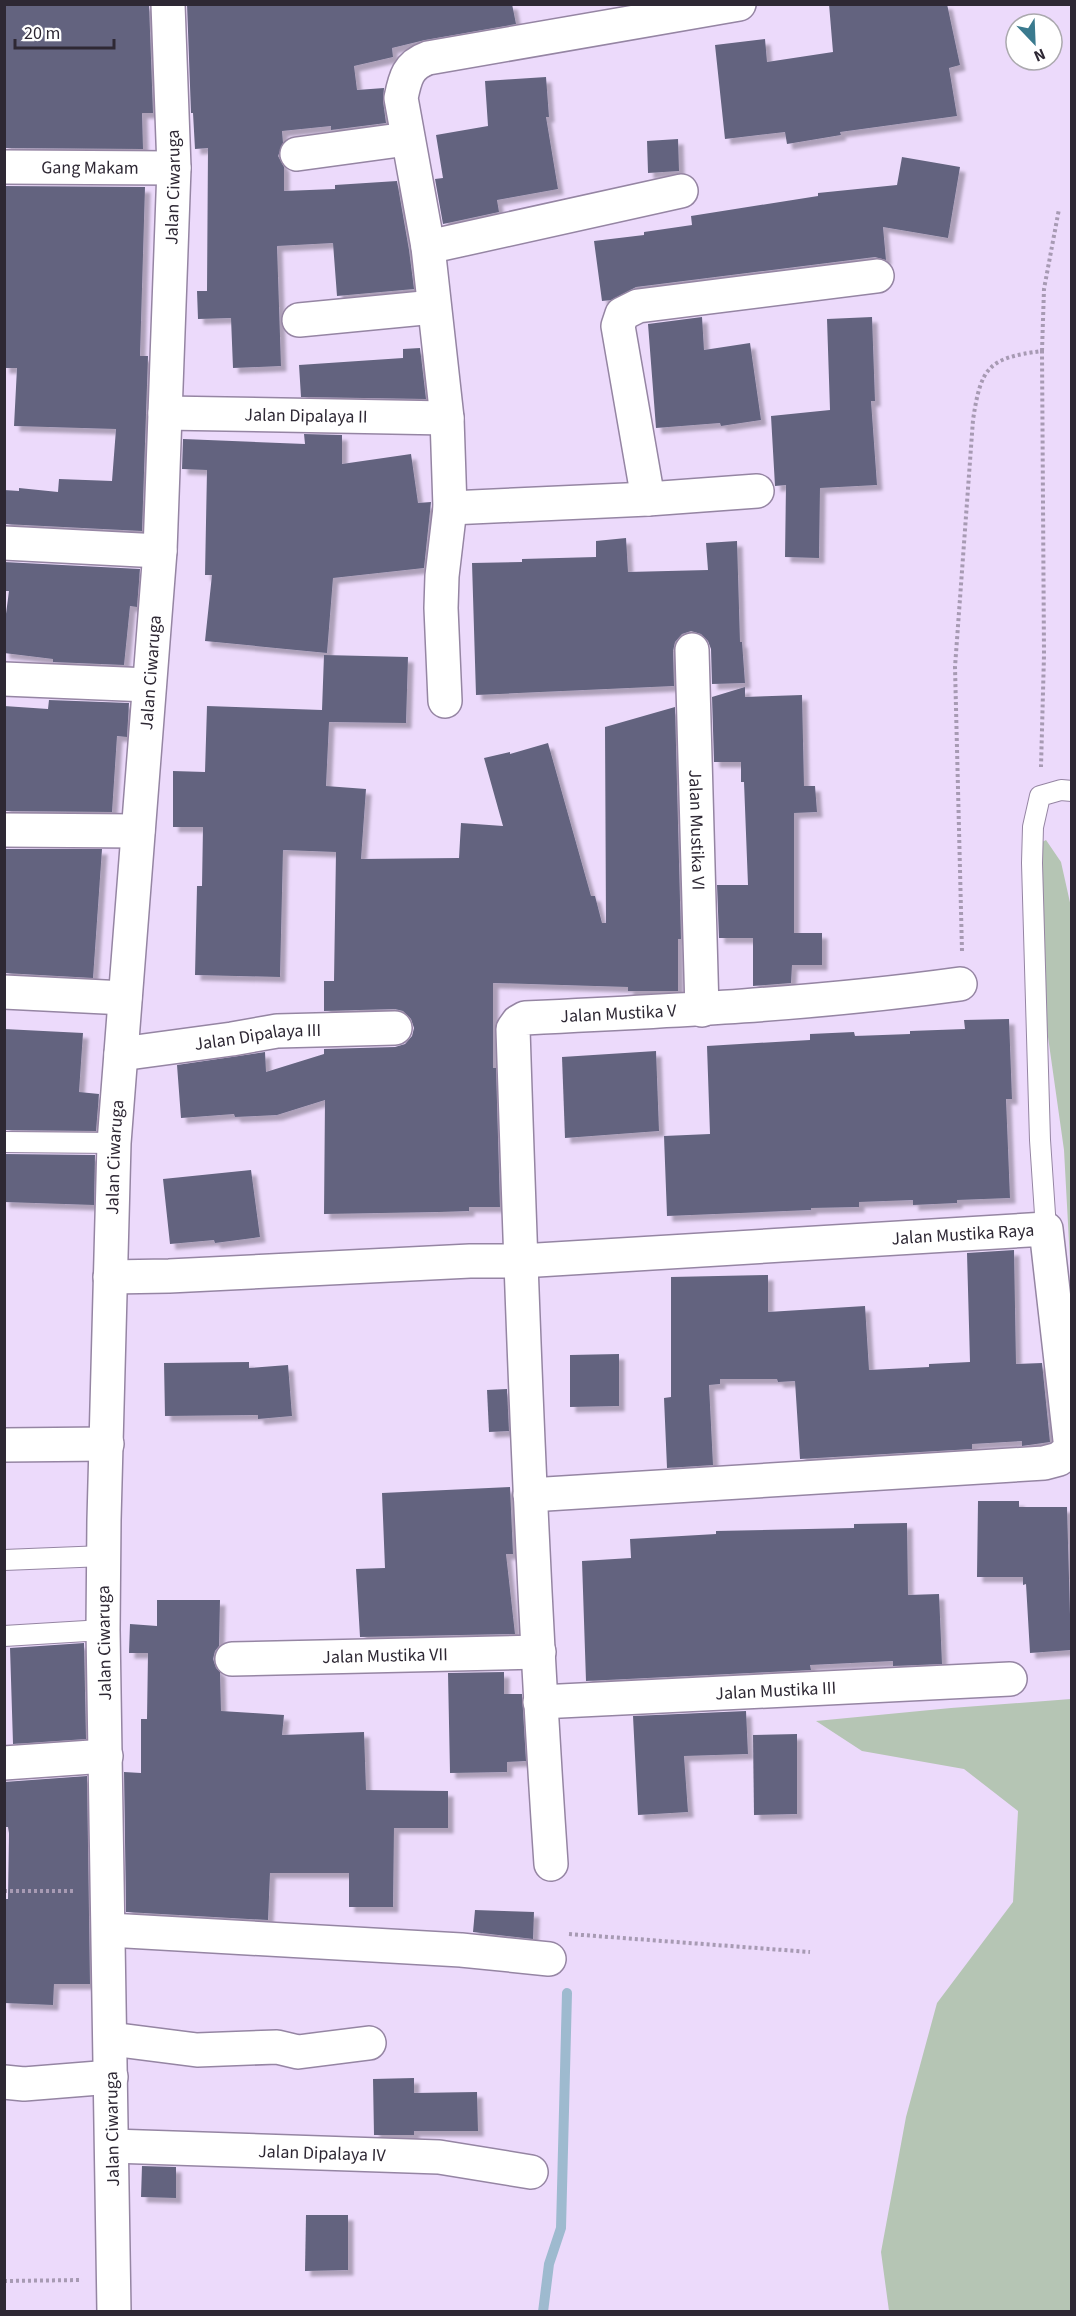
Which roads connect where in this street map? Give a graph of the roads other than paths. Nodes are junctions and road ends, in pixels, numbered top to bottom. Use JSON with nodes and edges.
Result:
{"nodes":[{"id":1,"x":168,"y":4,"type":"edge"},
{"id":2,"x":739,"y":4,"type":"edge"},
{"id":3,"x":407,"y":139,"type":"junction"},
{"id":4,"x":297,"y":154,"type":"dead end"},
{"id":5,"x":4,"y":167,"type":"edge"},
{"id":6,"x":174,"y":168,"type":"junction"},
{"id":7,"x":681,"y":191,"type":"dead end"},
{"id":8,"x":428,"y":247,"type":"junction"},
{"id":9,"x":877,"y":276,"type":"dead end"},
{"id":10,"x":434,"y":307,"type":"junction"},
{"id":11,"x":299,"y":320,"type":"dead end"},
{"id":12,"x":165,"y":413,"type":"junction"},
{"id":13,"x":447,"y":418,"type":"junction"},
{"id":14,"x":758,"y":491,"type":"dead end"},
{"id":15,"x":648,"y":499,"type":"junction"},
{"id":16,"x":450,"y":508,"type":"junction"},
{"id":17,"x":4,"y":543,"type":"edge"},
{"id":18,"x":160,"y":551,"type":"junction"},
{"id":19,"x":692,"y":650,"type":"dead end"},
{"id":20,"x":4,"y":679,"type":"edge"},
{"id":21,"x":149,"y":685,"type":"junction"},
{"id":22,"x":445,"y":701,"type":"dead end"},
{"id":23,"x":1071,"y":791,"type":"edge"},
{"id":24,"x":4,"y":830,"type":"edge"},
{"id":25,"x":138,"y":831,"type":"junction"},
{"id":26,"x":960,"y":984,"type":"dead end"},
{"id":27,"x":4,"y":992,"type":"edge"},
{"id":28,"x":125,"y":999,"type":"junction"},
{"id":29,"x":702,"y":1010,"type":"junction"},
{"id":30,"x":395,"y":1028,"type":"dead end"},
{"id":31,"x":121,"y":1054,"type":"junction"},
{"id":32,"x":4,"y":1142,"type":"edge"},
{"id":33,"x":114,"y":1143,"type":"junction"},
{"id":34,"x":1046,"y":1229,"type":"junction"},
{"id":35,"x":520,"y":1261,"type":"junction"},
{"id":36,"x":110,"y":1277,"type":"junction"},
{"id":37,"x":106,"y":1444,"type":"junction"},
{"id":38,"x":4,"y":1445,"type":"edge"},
{"id":39,"x":530,"y":1495,"type":"junction"},
{"id":40,"x":104,"y":1556,"type":"junction"},
{"id":41,"x":4,"y":1560,"type":"edge"},
{"id":42,"x":103,"y":1630,"type":"junction"},
{"id":43,"x":4,"y":1636,"type":"edge"},
{"id":44,"x":539,"y":1652,"type":"junction"},
{"id":45,"x":232,"y":1659,"type":"dead end"},
{"id":46,"x":1010,"y":1678,"type":"dead end"},
{"id":47,"x":540,"y":1702,"type":"junction"},
{"id":48,"x":106,"y":1756,"type":"junction"},
{"id":49,"x":4,"y":1762,"type":"edge"},
{"id":50,"x":551,"y":1864,"type":"dead end"},
{"id":51,"x":109,"y":1930,"type":"junction"},
{"id":52,"x":549,"y":1959,"type":"road end"},
{"id":53,"x":111,"y":2039,"type":"junction"},
{"id":54,"x":369,"y":2043,"type":"dead end"},
{"id":55,"x":111,"y":2077,"type":"junction"},
{"id":56,"x":4,"y":2082,"type":"edge"},
{"id":57,"x":112,"y":2146,"type":"junction"},
{"id":58,"x":531,"y":2172,"type":"dead end"},
{"id":59,"x":113,"y":2296,"type":"edge"}],
"edges":[{"from":1,"to":6,"type":"street","name":"Jalan Ciwaruga"},
{"from":2,"to":3,"type":"street"},
{"from":3,"to":4,"type":"street"},
{"from":3,"to":8,"type":"street"},
{"from":5,"to":6,"type":"street","name":"Gang Makam"},
{"from":6,"to":12,"type":"street","name":"Jalan Ciwaruga"},
{"from":7,"to":8,"type":"street"},
{"from":8,"to":10,"type":"street"},
{"from":9,"to":15,"type":"street"},
{"from":10,"to":11,"type":"street"},
{"from":10,"to":13,"type":"street"},
{"from":12,"to":13,"type":"street","name":"Jalan Dipalaya II"},
{"from":12,"to":18,"type":"street","name":"Jalan Ciwaruga"},
{"from":13,"to":16,"type":"street"},
{"from":14,"to":15,"type":"street"},
{"from":15,"to":16,"type":"street"},
{"from":16,"to":22,"type":"street"},
{"from":17,"to":18,"type":"street"},
{"from":18,"to":21,"type":"street","name":"Jalan Ciwaruga"},
{"from":19,"to":29,"type":"street","name":"Jalan Mustika VI"},
{"from":20,"to":21,"type":"street"},
{"from":21,"to":25,"type":"street","name":"Jalan Ciwaruga"},
{"from":23,"to":34,"type":"lane","name":"Jalan Mustika Raya"},
{"from":24,"to":25,"type":"street"},
{"from":25,"to":28,"type":"street","name":"Jalan Ciwaruga"},
{"from":26,"to":29,"type":"street","name":"Jalan Mustika V"},
{"from":27,"to":28,"type":"street"},
{"from":28,"to":31,"type":"street","name":"Jalan Ciwaruga"},
{"from":29,"to":35,"type":"street","name":"Jalan Mustika V"},
{"from":30,"to":31,"type":"street","name":"Jalan Dipalaya III"},
{"from":31,"to":33,"type":"street","name":"Jalan Ciwaruga"},
{"from":32,"to":33,"type":"lane"},
{"from":33,"to":36,"type":"street","name":"Jalan Ciwaruga"},
{"from":34,"to":35,"type":"street","name":"Jalan Mustika Raya"},
{"from":34,"to":39,"type":"street"},
{"from":35,"to":36,"type":"street","name":"Jalan Mustika Raya"},
{"from":35,"to":39,"type":"street"},
{"from":36,"to":37,"type":"street","name":"Jalan Ciwaruga"},
{"from":37,"to":38,"type":"street"},
{"from":37,"to":40,"type":"street","name":"Jalan Ciwaruga"},
{"from":39,"to":44,"type":"street"},
{"from":40,"to":41,"type":"lane"},
{"from":40,"to":42,"type":"street","name":"Jalan Ciwaruga"},
{"from":42,"to":43,"type":"lane"},
{"from":42,"to":48,"type":"street","name":"Jalan Ciwaruga"},
{"from":44,"to":45,"type":"street","name":"Jalan Mustika VII"},
{"from":44,"to":47,"type":"street"},
{"from":46,"to":47,"type":"street","name":"Jalan Mustika III"},
{"from":47,"to":50,"type":"street"},
{"from":48,"to":49,"type":"street"},
{"from":48,"to":51,"type":"street","name":"Jalan Ciwaruga"},
{"from":51,"to":52,"type":"street"},
{"from":51,"to":53,"type":"street","name":"Jalan Ciwaruga"},
{"from":53,"to":54,"type":"street"},
{"from":53,"to":55,"type":"street","name":"Jalan Ciwaruga"},
{"from":55,"to":56,"type":"street"},
{"from":55,"to":57,"type":"street","name":"Jalan Ciwaruga"},
{"from":57,"to":58,"type":"street","name":"Jalan Dipalaya IV"},
{"from":57,"to":59,"type":"street","name":"Jalan Ciwaruga"}]}
